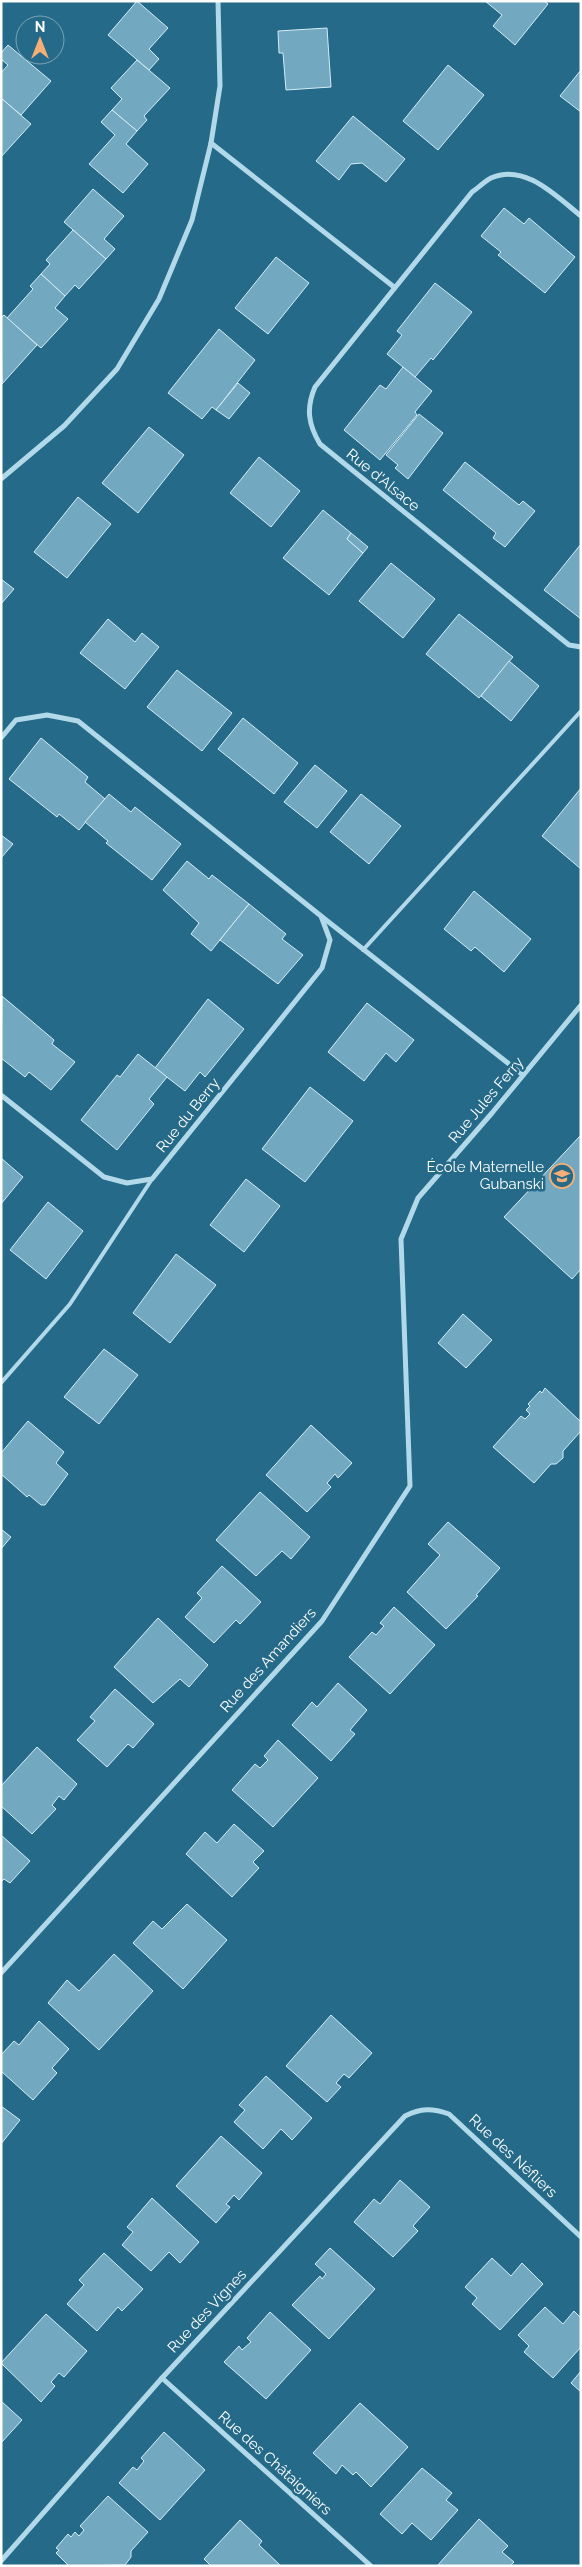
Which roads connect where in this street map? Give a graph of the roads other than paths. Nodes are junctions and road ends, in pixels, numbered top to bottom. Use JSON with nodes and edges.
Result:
{"nodes":[{"id":1,"x":218,"y":1,"type":"edge"},
{"id":2,"x":211,"y":143,"type":"junction"},
{"id":3,"x":581,"y":216,"type":"edge"},
{"id":4,"x":394,"y":287,"type":"junction"},
{"id":5,"x":1,"y":479,"type":"edge"},
{"id":6,"x":581,"y":647,"type":"edge"},
{"id":7,"x":581,"y":711,"type":"edge"},
{"id":8,"x":1,"y":738,"type":"edge"},
{"id":9,"x":321,"y":916,"type":"junction"},
{"id":10,"x":363,"y":950,"type":"junction"},
{"id":11,"x":581,"y":1005,"type":"edge"},
{"id":12,"x":523,"y":1075,"type":"junction"},
{"id":13,"x":1,"y":1095,"type":"edge"},
{"id":14,"x":152,"y":1179,"type":"junction"},
{"id":15,"x":402,"y":1270,"type":"joint"},
{"id":16,"x":1,"y":1383,"type":"edge"},
{"id":17,"x":1,"y":1973,"type":"edge"},
{"id":18,"x":449,"y":2114,"type":"joint"},
{"id":19,"x":581,"y":2237,"type":"edge"},
{"id":20,"x":162,"y":2378,"type":"junction"},
{"id":21,"x":1,"y":2561,"type":"edge"},
{"id":22,"x":370,"y":2566,"type":"edge"}],
"edges":[{"from":1,"to":2,"type":"street"},
{"from":2,"to":4,"type":"street"},
{"from":2,"to":5,"type":"street"},
{"from":3,"to":4,"type":"street","name":"Rue d'Alsace"},
{"from":4,"to":6,"type":"street","name":"Rue d'Alsace"},
{"from":7,"to":10,"type":"lane"},
{"from":8,"to":9,"type":"street"},
{"from":9,"to":10,"type":"street"},
{"from":9,"to":14,"type":"street","name":"Rue du Berry"},
{"from":10,"to":12,"type":"street"},
{"from":11,"to":12,"type":"street","name":"Rue Jules Ferry"},
{"from":12,"to":15,"type":"street","name":"Rue Jules Ferry"},
{"from":13,"to":14,"type":"street"},
{"from":14,"to":16,"type":"lane"},
{"from":15,"to":17,"type":"street","name":"Rue des Amandiers"},
{"from":18,"to":19,"type":"street","name":"Rue des Néfliers"},
{"from":18,"to":20,"type":"street","name":"Rue des Vignes"},
{"from":20,"to":21,"type":"street","name":"Rue des Vignes"},
{"from":20,"to":22,"type":"street","name":"Rue des Châtaigniers"}]}
